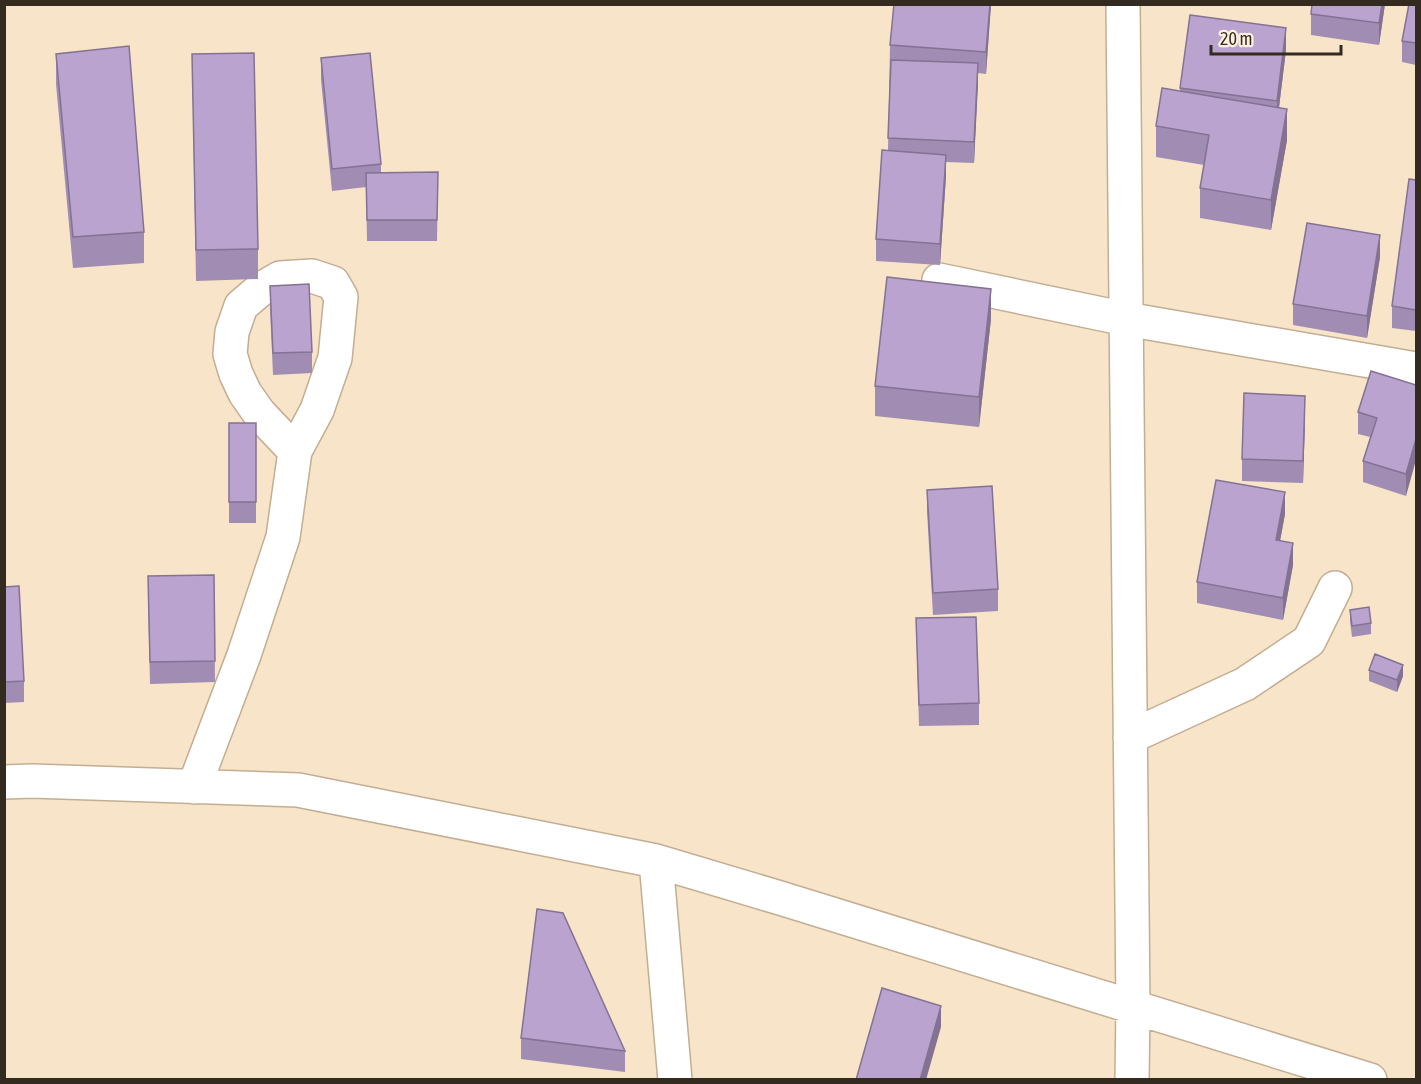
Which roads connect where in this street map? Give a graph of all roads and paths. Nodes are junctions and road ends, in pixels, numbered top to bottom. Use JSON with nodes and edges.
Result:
{"nodes":[{"id":1,"x":1123,"y":4,"type":"edge"},
{"id":2,"x":939,"y":280,"type":"edge"},
{"id":3,"x":1126,"y":319,"type":"junction"},
{"id":4,"x":1416,"y":369,"type":"edge"},
{"id":5,"x":295,"y":451,"type":"junction"},
{"id":6,"x":1335,"y":588,"type":"dead end"},
{"id":7,"x":1130,"y":737,"type":"junction"},
{"id":8,"x":4,"y":782,"type":"edge"},
{"id":9,"x":194,"y":787,"type":"junction"},
{"id":10,"x":656,"y":861,"type":"junction"},
{"id":11,"x":1133,"y":1006,"type":"junction"},
{"id":12,"x":675,"y":1080,"type":"edge"},
{"id":13,"x":1132,"y":1080,"type":"edge"},
{"id":14,"x":1370,"y":1080,"type":"edge"}],
"edges":[{"from":1,"to":3,"type":"street"},
{"from":2,"to":3,"type":"street"},
{"from":3,"to":4,"type":"street"},
{"from":3,"to":7,"type":"street"},
{"from":5,"to":5,"type":"street"},
{"from":5,"to":9,"type":"street"},
{"from":6,"to":7,"type":"street"},
{"from":7,"to":11,"type":"street"},
{"from":8,"to":9,"type":"street"},
{"from":9,"to":10,"type":"street"},
{"from":10,"to":11,"type":"street"},
{"from":10,"to":12,"type":"street"},
{"from":11,"to":13,"type":"street"},
{"from":11,"to":14,"type":"street"}]}
